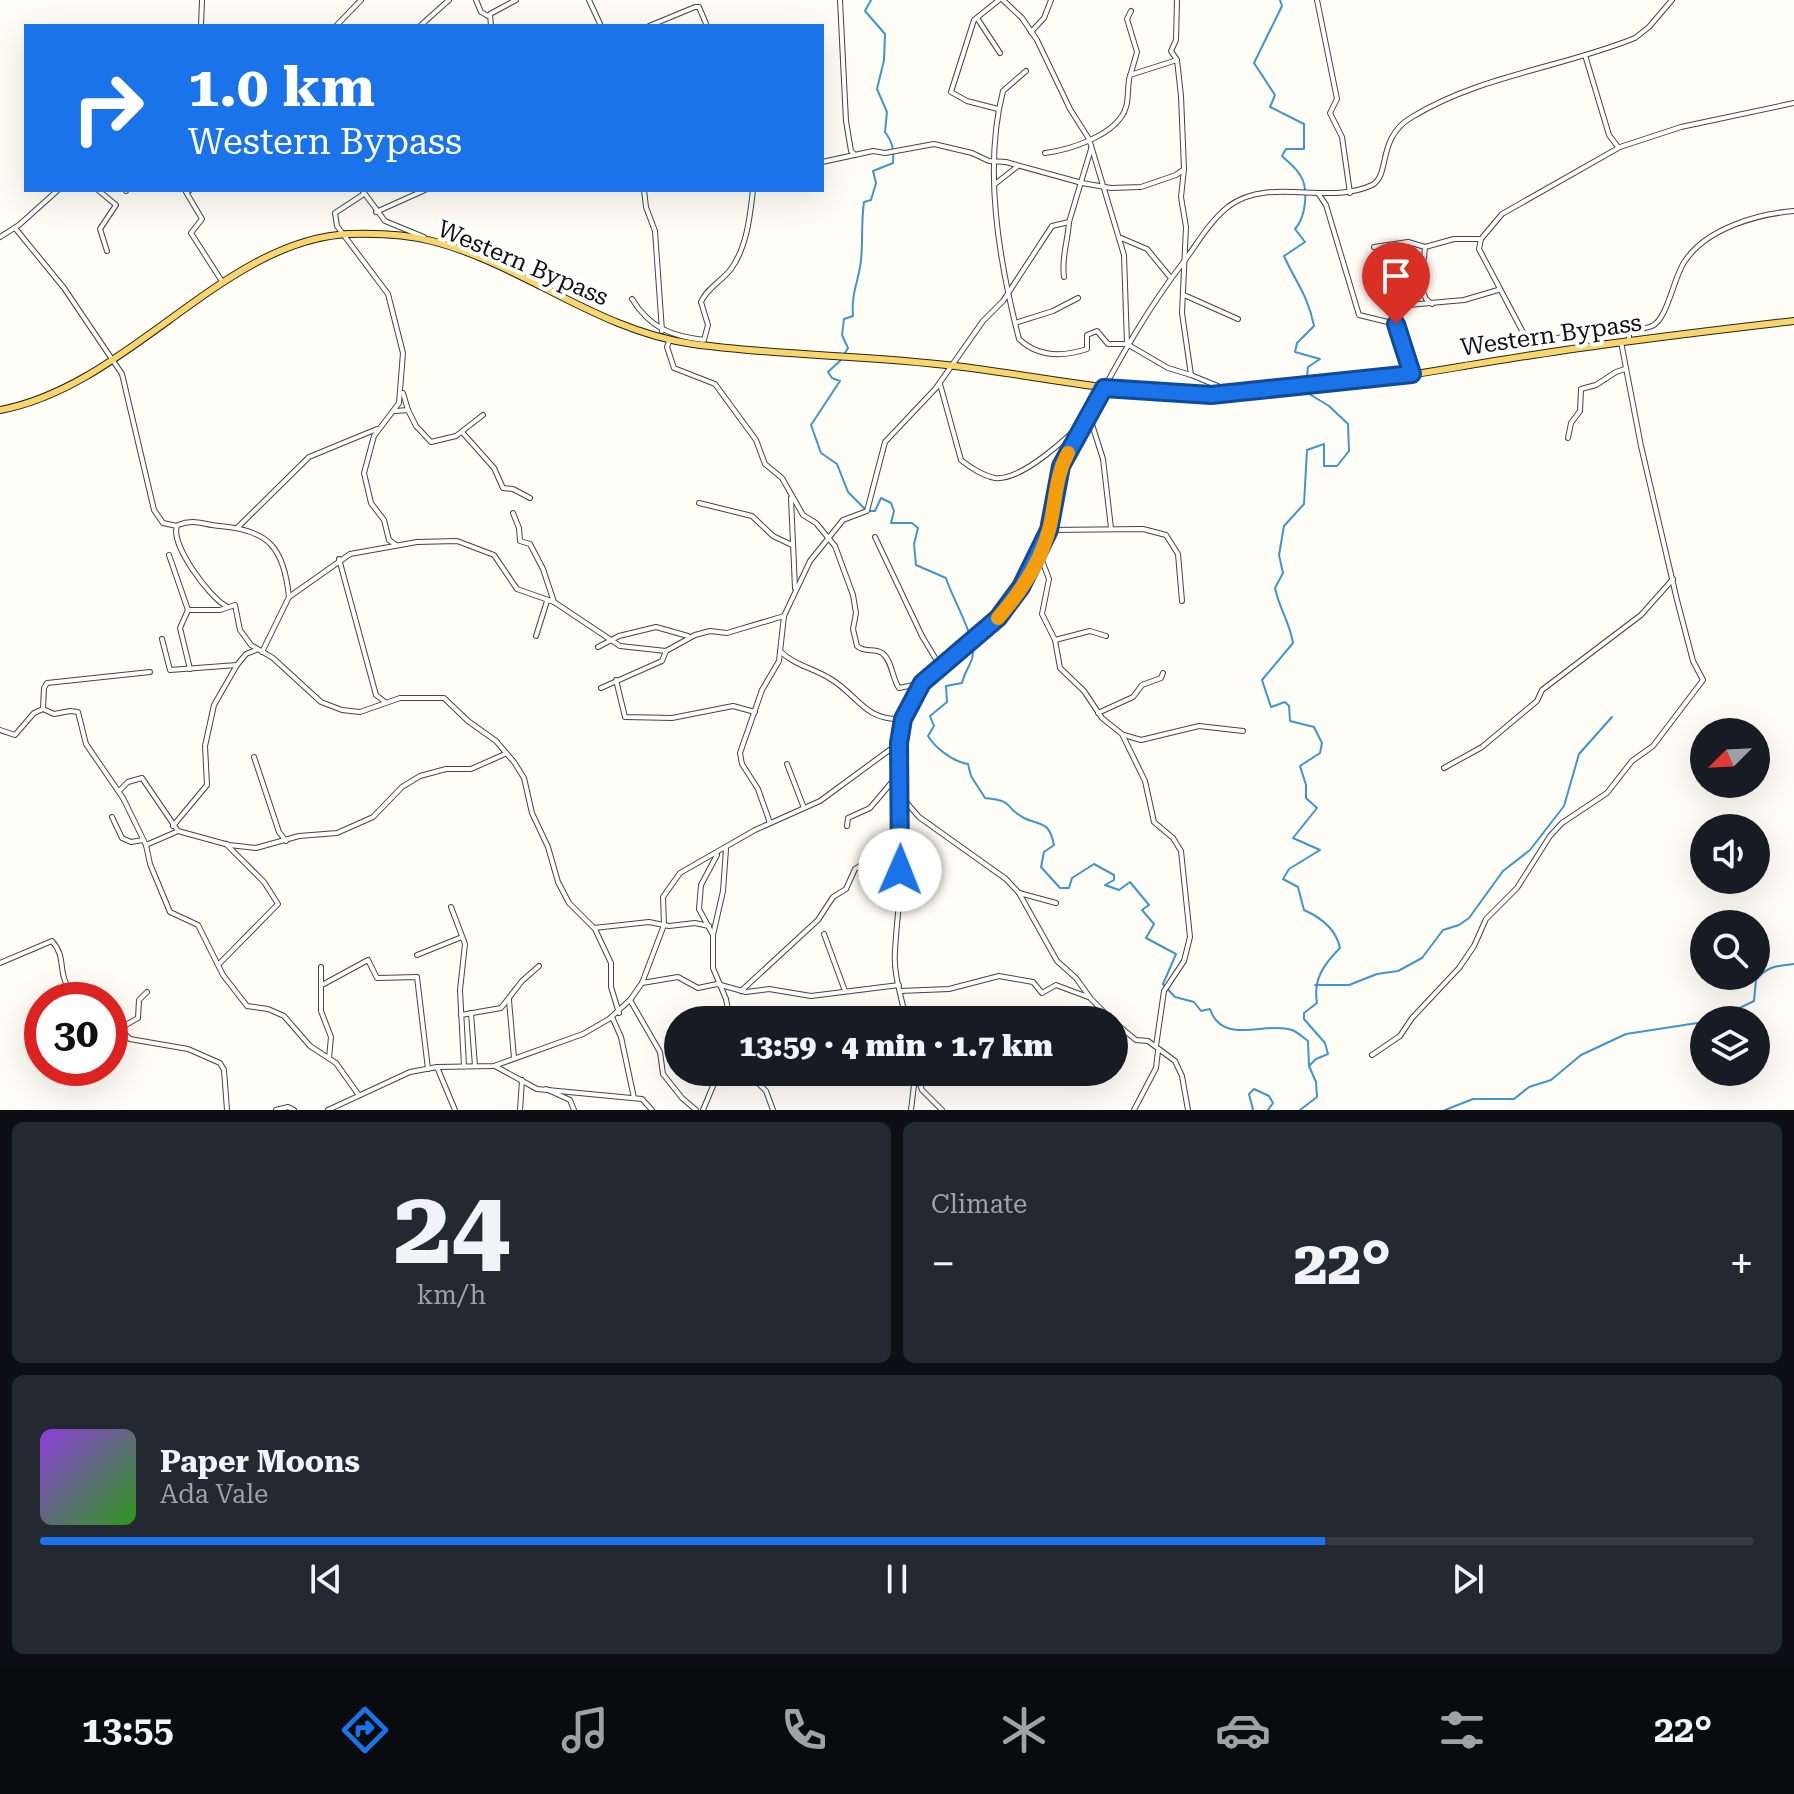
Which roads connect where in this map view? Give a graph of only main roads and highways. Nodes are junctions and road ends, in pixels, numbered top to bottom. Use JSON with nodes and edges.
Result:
{"nodes":[{"id":1,"x":1794,"y":321,"type":"edge"},
{"id":2,"x":0,"y":410,"type":"edge"}],
"edges":[{"from":1,"to":2,"type":"main road","name":"Western Bypass"}]}
